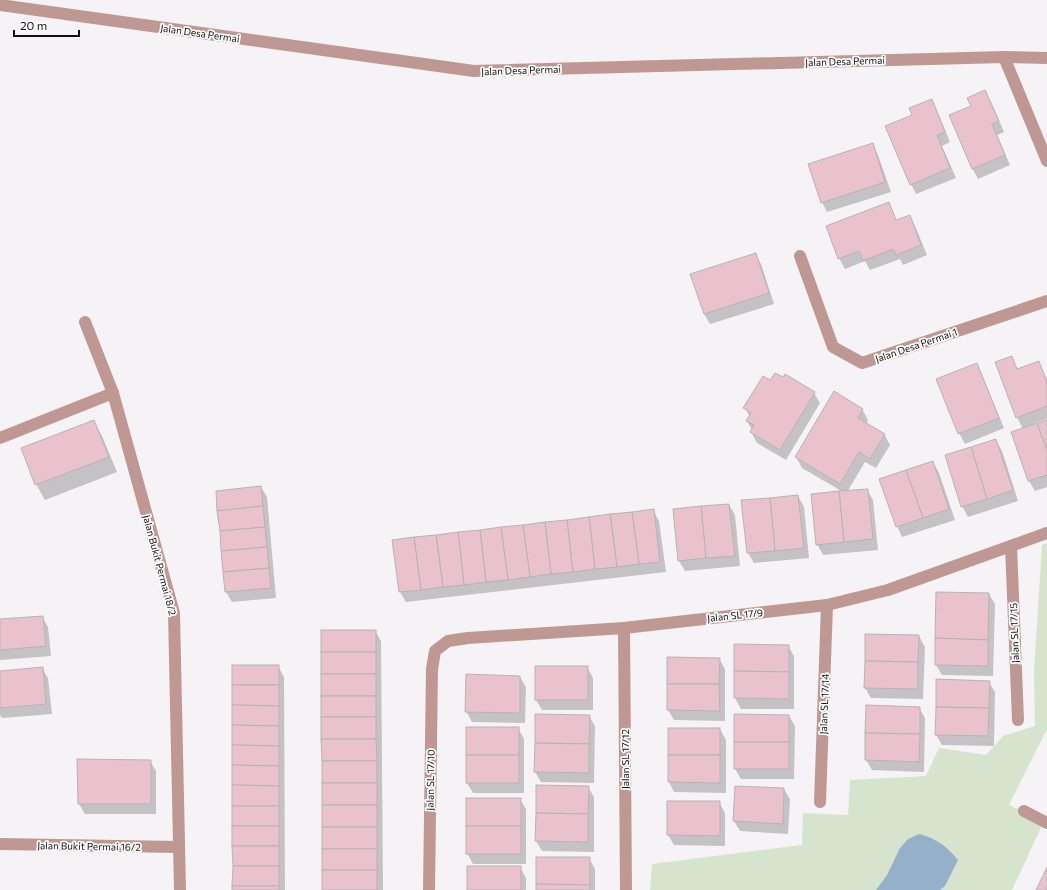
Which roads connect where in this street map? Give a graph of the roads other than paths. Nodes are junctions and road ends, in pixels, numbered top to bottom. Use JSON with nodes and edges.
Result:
{"nodes":[{"id":1,"x":0,"y":5,"type":"edge"},
{"id":2,"x":1004,"y":57,"type":"junction"},
{"id":3,"x":1047,"y":58,"type":"edge"},
{"id":4,"x":1047,"y":162,"type":"edge"},
{"id":5,"x":800,"y":256,"type":"dead end"},
{"id":6,"x":1047,"y":301,"type":"edge"},
{"id":7,"x":85,"y":322,"type":"dead end"},
{"id":8,"x":113,"y":393,"type":"junction"},
{"id":9,"x":0,"y":438,"type":"edge"},
{"id":10,"x":1047,"y":533,"type":"edge"},
{"id":11,"x":1011,"y":546,"type":"junction"},
{"id":12,"x":827,"y":605,"type":"junction"},
{"id":13,"x":624,"y":628,"type":"junction"},
{"id":14,"x":432,"y":669,"type":"joint"},
{"id":15,"x":1018,"y":720,"type":"dead end"},
{"id":16,"x":820,"y":802,"type":"dead end"},
{"id":17,"x":1024,"y":811,"type":"dead end"},
{"id":18,"x":1047,"y":823,"type":"edge"},
{"id":19,"x":0,"y":844,"type":"edge"},
{"id":20,"x":178,"y":847,"type":"junction"},
{"id":21,"x":180,"y":890,"type":"edge"},
{"id":22,"x":429,"y":890,"type":"edge"},
{"id":23,"x":626,"y":890,"type":"edge"}],
"edges":[{"from":1,"to":2,"type":"street","name":"Jalan Desa Permai"},
{"from":2,"to":3,"type":"street","name":"Jalan Desa Permai"},
{"from":2,"to":4,"type":"street"},
{"from":5,"to":6,"type":"street","name":"Jalan Desa Permai 1"},
{"from":7,"to":8,"type":"street","name":"Jalan Bukit Permai 18/2"},
{"from":8,"to":9,"type":"street"},
{"from":8,"to":20,"type":"street","name":"Jalan Bukit Permai 18/2"},
{"from":10,"to":11,"type":"street","name":"Jalan SL 17/9"},
{"from":11,"to":12,"type":"street","name":"Jalan SL 17/9"},
{"from":11,"to":15,"type":"street","name":"Jalan SL 17/15"},
{"from":12,"to":13,"type":"street","name":"Jalan SL 17/9"},
{"from":12,"to":16,"type":"street","name":"Jalan SL 17/14"},
{"from":13,"to":14,"type":"street","name":"Jalan SL 17/9"},
{"from":13,"to":23,"type":"street","name":"Jalan SL 17/12"},
{"from":14,"to":22,"type":"street","name":"Jalan SL 17/10"},
{"from":17,"to":18,"type":"street"},
{"from":19,"to":20,"type":"street","name":"Jalan Bukit Permai 16/2"},
{"from":20,"to":21,"type":"street","name":"Jalan Bukit Permai 18/2"}]}
